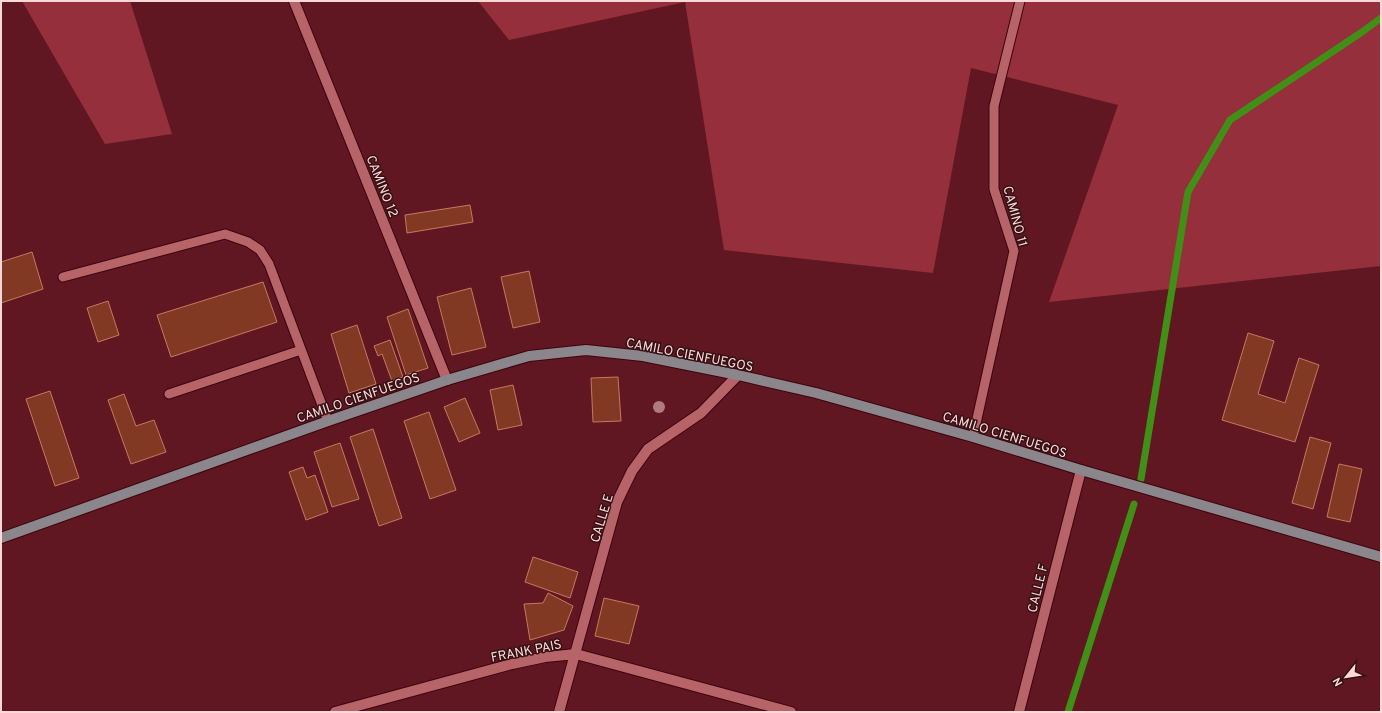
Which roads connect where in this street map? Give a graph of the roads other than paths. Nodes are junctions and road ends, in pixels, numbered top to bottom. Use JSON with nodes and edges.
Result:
{"nodes":[{"id":1,"x":294,"y":1,"type":"edge"},
{"id":2,"x":1020,"y":1,"type":"edge"},
{"id":3,"x":63,"y":277,"type":"dead end"},
{"id":4,"x":301,"y":350,"type":"junction"},
{"id":5,"x":738,"y":375,"type":"junction"},
{"id":6,"x":448,"y":380,"type":"junction"},
{"id":7,"x":169,"y":394,"type":"dead end"},
{"id":8,"x":328,"y":421,"type":"junction"},
{"id":9,"x":973,"y":437,"type":"junction"},
{"id":10,"x":1081,"y":470,"type":"junction"},
{"id":11,"x":1,"y":538,"type":"edge"},
{"id":12,"x":1381,"y":557,"type":"edge"},
{"id":13,"x":576,"y":654,"type":"junction"},
{"id":14,"x":336,"y":712,"type":"edge"},
{"id":15,"x":559,"y":712,"type":"edge"},
{"id":16,"x":791,"y":712,"type":"edge"},
{"id":17,"x":1019,"y":712,"type":"edge"}],
"edges":[{"from":1,"to":6,"type":"street","name":"CAMINO 12"},
{"from":2,"to":9,"type":"lane","name":"CAMINO 11"},
{"from":3,"to":4,"type":"lane"},
{"from":4,"to":7,"type":"lane"},
{"from":4,"to":8,"type":"lane"},
{"from":5,"to":6,"type":"street","name":"CAMILO CIENFUEGOS"},
{"from":5,"to":9,"type":"street","name":"CAMILO CIENFUEGOS"},
{"from":5,"to":13,"type":"street","name":"CALLE E"},
{"from":6,"to":8,"type":"street","name":"CAMILO CIENFUEGOS"},
{"from":8,"to":11,"type":"street","name":"CAMILO CIENFUEGOS"},
{"from":9,"to":10,"type":"street","name":"CAMILO CIENFUEGOS"},
{"from":10,"to":12,"type":"street","name":"CAMILO CIENFUEGOS"},
{"from":10,"to":17,"type":"street","name":"CALLE F"},
{"from":13,"to":14,"type":"street","name":"FRANK PAIS"},
{"from":13,"to":15,"type":"street","name":"CALLE E"},
{"from":13,"to":16,"type":"street","name":"FRANK PAIS"}]}
